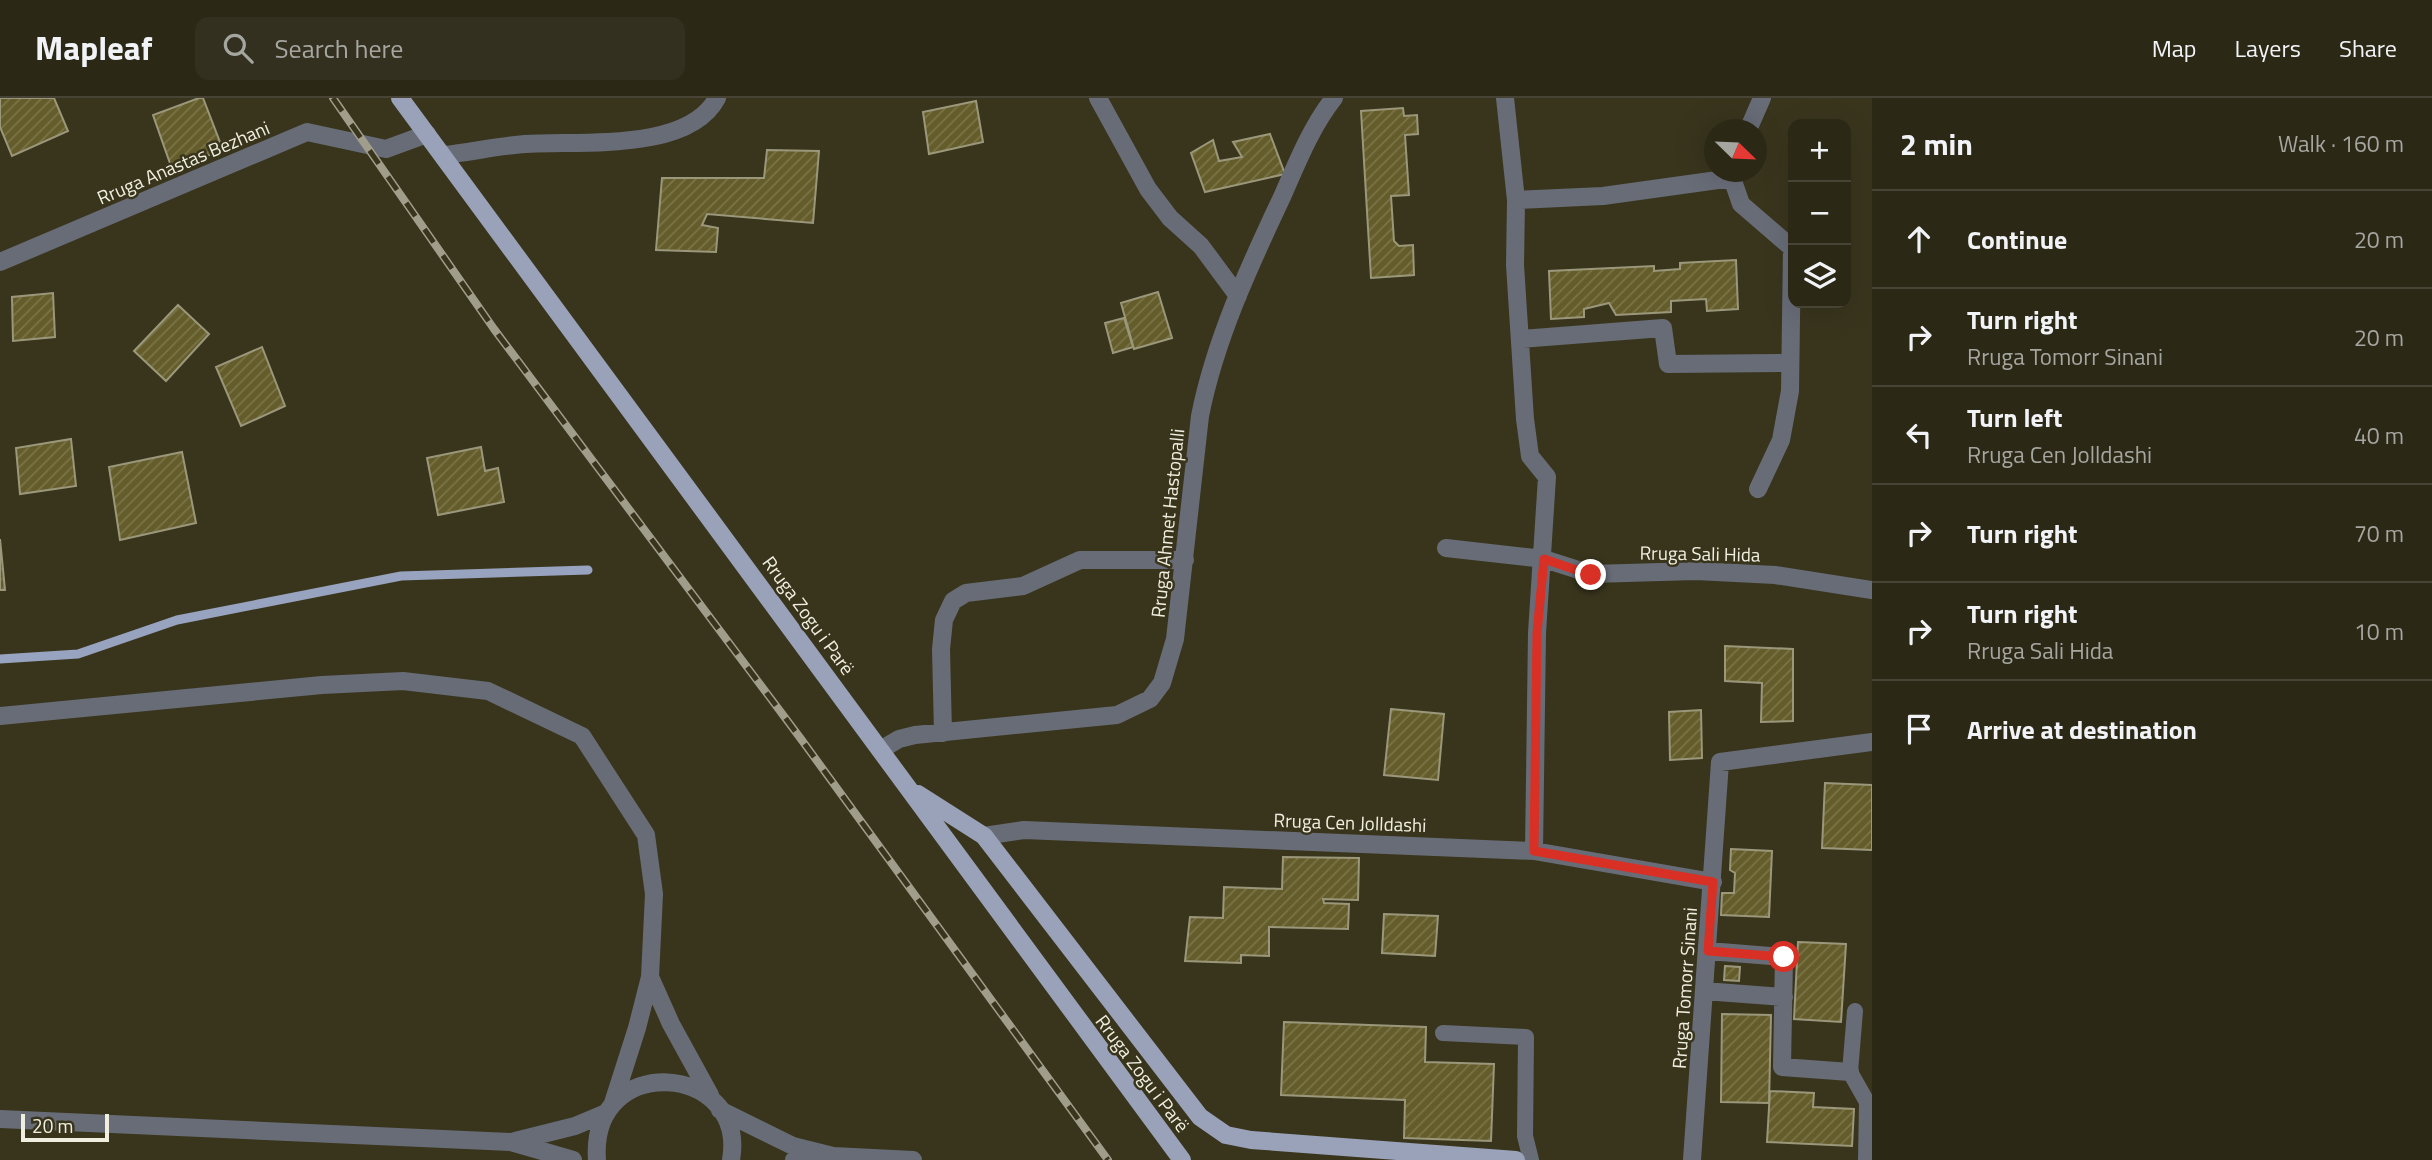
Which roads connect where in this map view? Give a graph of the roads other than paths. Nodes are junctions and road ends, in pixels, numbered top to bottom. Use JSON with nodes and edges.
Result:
{"nodes":[{"id":1,"x":400,"y":98,"type":"edge"},
{"id":2,"x":717,"y":98,"type":"edge"},
{"id":3,"x":1098,"y":98,"type":"edge"},
{"id":4,"x":1334,"y":98,"type":"edge"},
{"id":5,"x":1505,"y":98,"type":"edge"},
{"id":6,"x":1762,"y":98,"type":"edge"},
{"id":7,"x":1753,"y":119,"type":"edge"},
{"id":8,"x":427,"y":134,"type":"junction"},
{"id":9,"x":444,"y":155,"type":"junction"},
{"id":10,"x":1704,"y":179,"type":"edge"},
{"id":11,"x":1735,"y":182,"type":"edge"},
{"id":12,"x":1516,"y":200,"type":"junction"},
{"id":13,"x":0,"y":262,"type":"edge"},
{"id":14,"x":1238,"y":296,"type":"junction"},
{"id":15,"x":1520,"y":339,"type":"junction"},
{"id":16,"x":1790,"y":363,"type":"junction"},
{"id":17,"x":1758,"y":489,"type":"dead end"},
{"id":18,"x":1446,"y":548,"type":"dead end"},
{"id":19,"x":1544,"y":559,"type":"junction"},
{"id":20,"x":1185,"y":560,"type":"junction"},
{"id":21,"x":1872,"y":590,"type":"edge"},
{"id":22,"x":0,"y":716,"type":"edge"},
{"id":23,"x":943,"y":733,"type":"junction"},
{"id":24,"x":1872,"y":742,"type":"edge"},
{"id":25,"x":882,"y":749,"type":"junction"},
{"id":26,"x":912,"y":790,"type":"junction"},
{"id":27,"x":984,"y":836,"type":"junction"},
{"id":28,"x":1534,"y":851,"type":"junction"},
{"id":29,"x":1713,"y":882,"type":"junction"},
{"id":30,"x":1708,"y":951,"type":"junction"},
{"id":31,"x":650,"y":977,"type":"junction"},
{"id":32,"x":1704,"y":991,"type":"junction"},
{"id":33,"x":1784,"y":997,"type":"junction"},
{"id":34,"x":1855,"y":1011,"type":"dead end"},
{"id":35,"x":1443,"y":1033,"type":"dead end"},
{"id":36,"x":1850,"y":1072,"type":"junction"},
{"id":37,"x":717,"y":1106,"type":"junction"},
{"id":38,"x":610,"y":1108,"type":"junction"},
{"id":39,"x":0,"y":1119,"type":"edge"},
{"id":40,"x":511,"y":1142,"type":"junction"},
{"id":41,"x":833,"y":1156,"type":"junction"},
{"id":42,"x":573,"y":1160,"type":"edge"},
{"id":43,"x":597,"y":1160,"type":"edge"},
{"id":44,"x":731,"y":1160,"type":"edge"},
{"id":45,"x":794,"y":1160,"type":"edge"},
{"id":46,"x":913,"y":1160,"type":"edge"},
{"id":47,"x":1182,"y":1160,"type":"edge"},
{"id":48,"x":1516,"y":1160,"type":"edge"},
{"id":49,"x":1531,"y":1160,"type":"edge"},
{"id":50,"x":1692,"y":1160,"type":"edge"},
{"id":51,"x":1866,"y":1160,"type":"edge"}],
"edges":[{"from":1,"to":8,"type":"main road","name":"Rruga Zogu i Parë"},
{"from":2,"to":9,"type":"street"},
{"from":3,"to":14,"type":"street"},
{"from":4,"to":14,"type":"street","name":"Rruga Ahmet Hastopalli"},
{"from":5,"to":12,"type":"street"},
{"from":6,"to":7,"type":"street"},
{"from":8,"to":9,"type":"main road","name":"Rruga Zogu i Parë"},
{"from":8,"to":13,"type":"street","name":"Rruga Anastas Bezhani"},
{"from":9,"to":25,"type":"main road","name":"Rruga Zogu i Parë"},
{"from":10,"to":12,"type":"street"},
{"from":11,"to":16,"type":"street"},
{"from":12,"to":15,"type":"street"},
{"from":14,"to":20,"type":"street","name":"Rruga Ahmet Hastopalli"},
{"from":15,"to":16,"type":"street"},
{"from":15,"to":19,"type":"street"},
{"from":16,"to":17,"type":"street"},
{"from":18,"to":19,"type":"street","name":"Rruga Sali Hida"},
{"from":19,"to":21,"type":"street","name":"Rruga Sali Hida"},
{"from":19,"to":28,"type":"street"},
{"from":20,"to":23,"type":"street","name":"Rruga Ahmet Hastopalli"},
{"from":20,"to":23,"type":"street"},
{"from":22,"to":31,"type":"street"},
{"from":23,"to":25,"type":"street","name":"Rruga Ahmet Hastopalli"},
{"from":24,"to":29,"type":"street","name":"Rruga Tomorr Sinani"},
{"from":25,"to":26,"type":"main road","name":"Rruga Zogu i Parë"},
{"from":26,"to":27,"type":"main road"},
{"from":26,"to":47,"type":"main road","name":"Rruga Zogu i Parë"},
{"from":27,"to":28,"type":"street","name":"Rruga Cen Jolldashi"},
{"from":27,"to":48,"type":"main road"},
{"from":28,"to":29,"type":"street","name":"Rruga Cen Jolldashi"},
{"from":29,"to":30,"type":"street","name":"Rruga Tomorr Sinani"},
{"from":30,"to":32,"type":"street","name":"Rruga Tomorr Sinani"},
{"from":30,"to":33,"type":"street"},
{"from":31,"to":37,"type":"street"},
{"from":31,"to":38,"type":"street"},
{"from":32,"to":33,"type":"street"},
{"from":32,"to":50,"type":"street","name":"Rruga Tomorr Sinani"},
{"from":33,"to":36,"type":"street"},
{"from":34,"to":36,"type":"lane"},
{"from":35,"to":49,"type":"lane"},
{"from":36,"to":51,"type":"lane"},
{"from":37,"to":38,"type":"street"},
{"from":37,"to":41,"type":"street"},
{"from":37,"to":44,"type":"street"},
{"from":38,"to":40,"type":"street"},
{"from":38,"to":43,"type":"street"},
{"from":39,"to":40,"type":"street"},
{"from":40,"to":42,"type":"street"},
{"from":41,"to":45,"type":"street"},
{"from":41,"to":46,"type":"street"}]}
